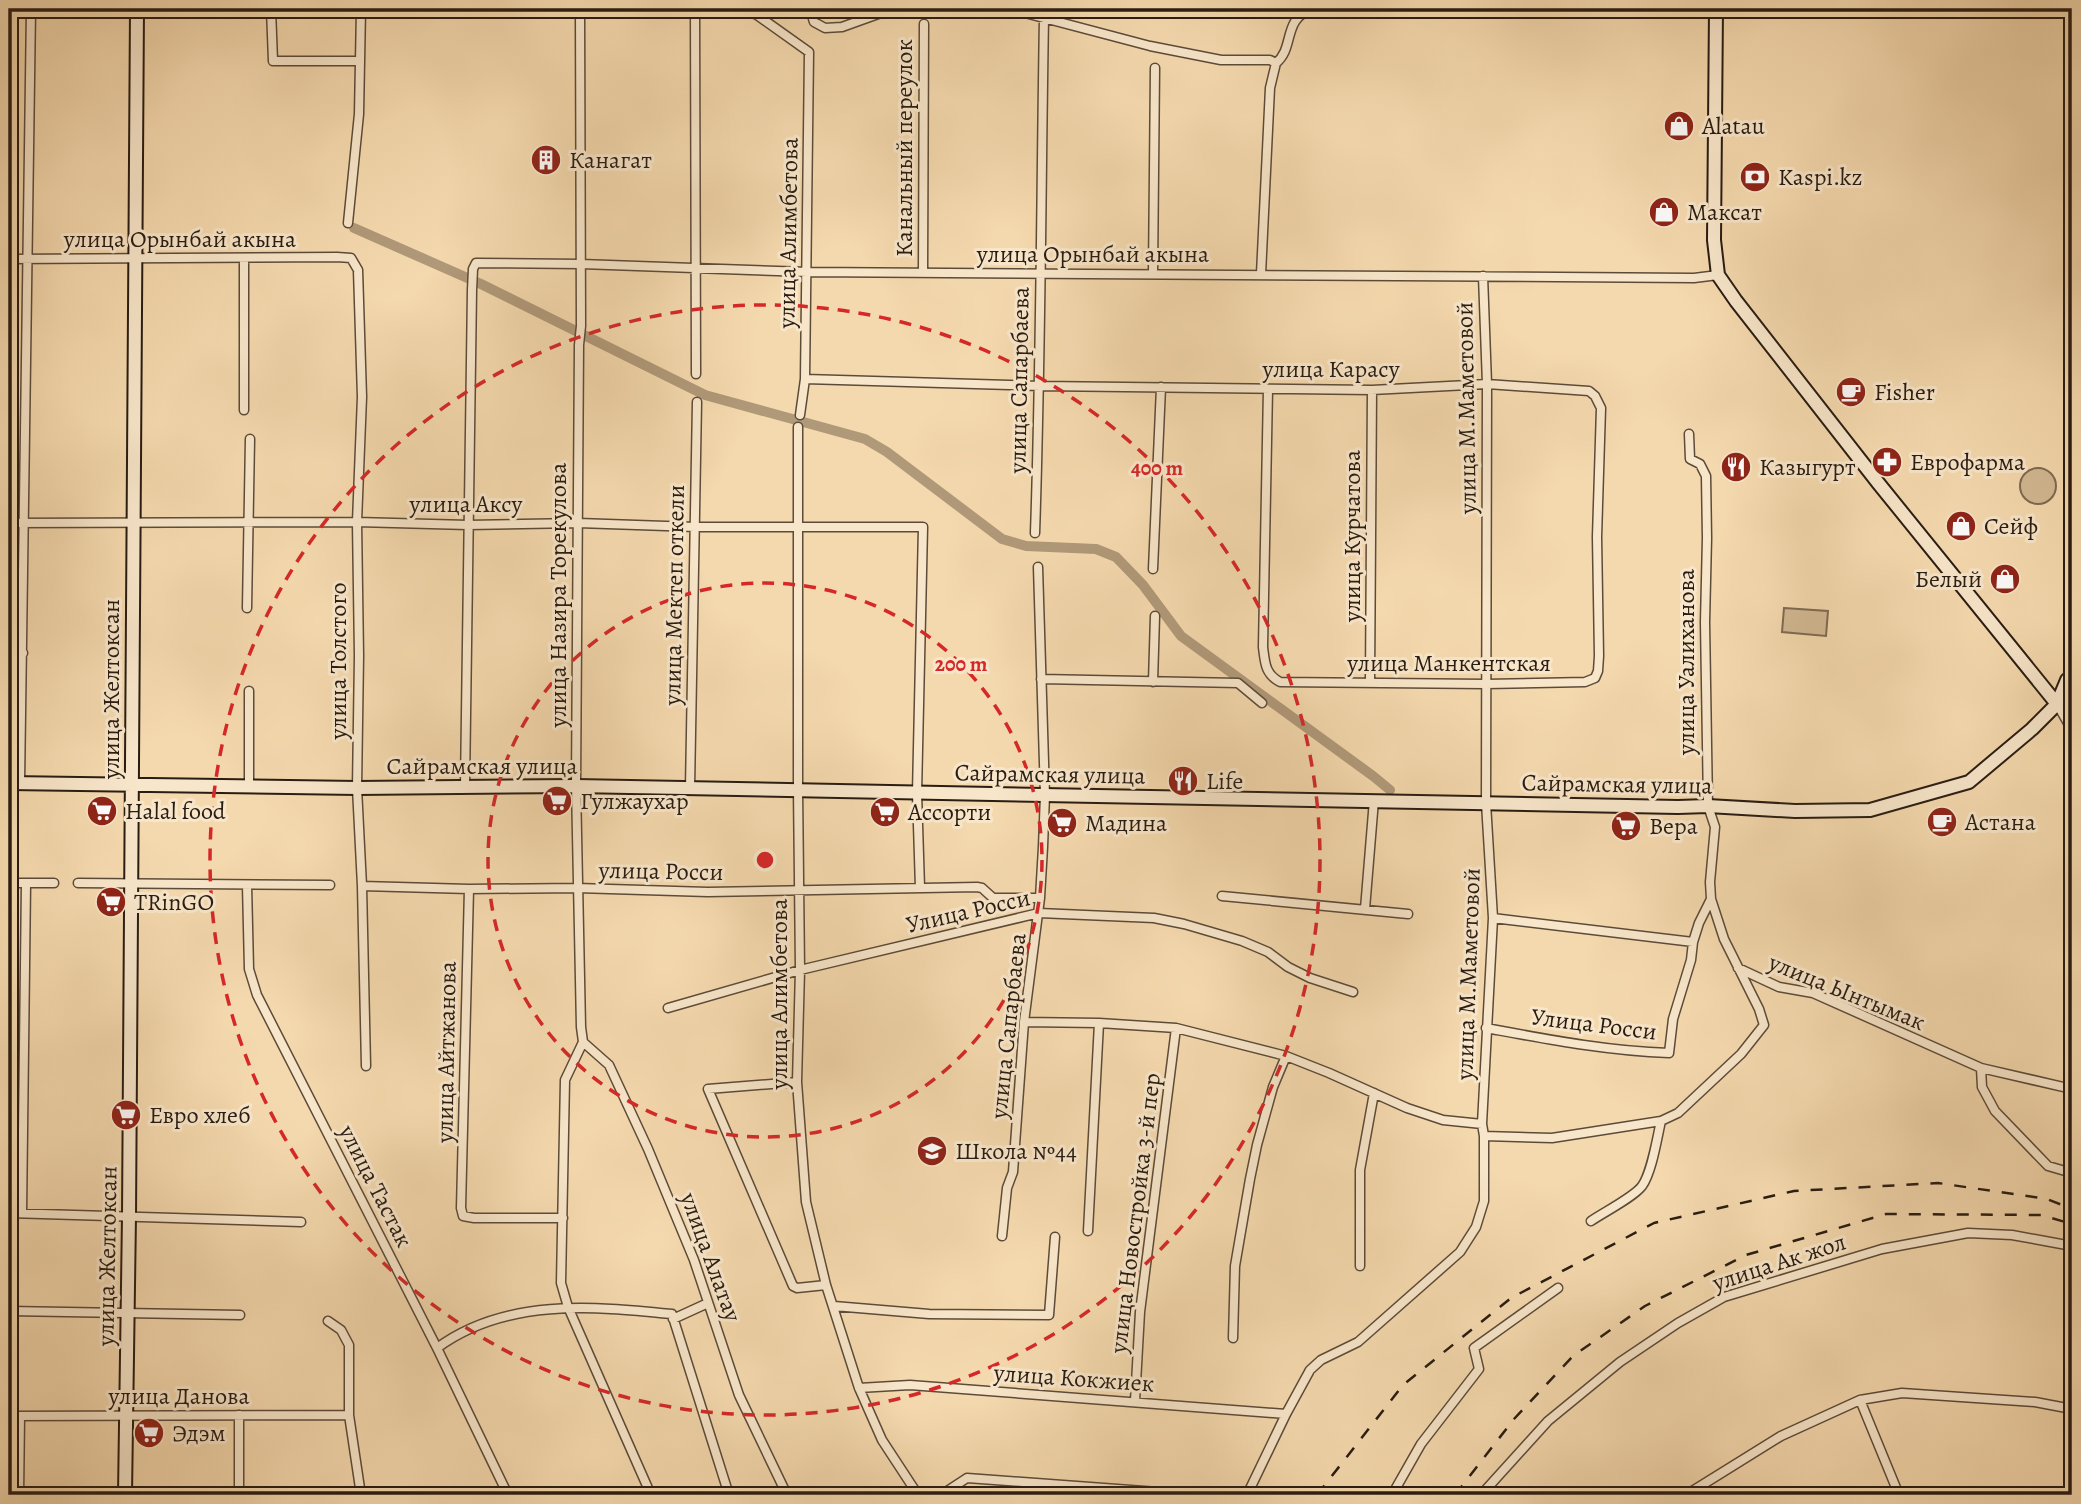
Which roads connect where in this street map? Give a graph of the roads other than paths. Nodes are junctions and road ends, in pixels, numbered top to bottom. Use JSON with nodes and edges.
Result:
{"nodes":[{"id":1,"x":32,"y":9,"type":"edge"},
{"id":2,"x":137,"y":9,"type":"edge"},
{"id":3,"x":181,"y":9,"type":"edge"},
{"id":4,"x":271,"y":9,"type":"edge"},
{"id":5,"x":360,"y":9,"type":"edge"},
{"id":6,"x":580,"y":9,"type":"edge"},
{"id":7,"x":695,"y":9,"type":"edge"},
{"id":8,"x":743,"y":9,"type":"edge"},
{"id":9,"x":892,"y":9,"type":"edge"},
{"id":10,"x":1010,"y":9,"type":"edge"},
{"id":11,"x":1312,"y":9,"type":"edge"},
{"id":12,"x":1325,"y":9,"type":"edge"},
{"id":13,"x":198,"y":10,"type":"edge"},
{"id":14,"x":810,"y":10,"type":"edge"},
{"id":15,"x":1716,"y":10,"type":"edge"},
{"id":16,"x":1044,"y":17,"type":"junction"},
{"id":17,"x":924,"y":24,"type":"dead end"},
{"id":18,"x":360,"y":61,"type":"junction"},
{"id":19,"x":1276,"y":63,"type":"junction"},
{"id":20,"x":1155,"y":68,"type":"dead end"},
{"id":21,"x":348,"y":223,"type":"dead end"},
{"id":22,"x":244,"y":258,"type":"junction"},
{"id":23,"x":351,"y":258,"type":"joint"},
{"id":24,"x":9,"y":259,"type":"edge"},
{"id":25,"x":136,"y":259,"type":"junction"},
{"id":26,"x":29,"y":260,"type":"junction"},
{"id":27,"x":581,"y":264,"type":"junction"},
{"id":28,"x":697,"y":268,"type":"junction"},
{"id":29,"x":808,"y":272,"type":"junction"},
{"id":30,"x":923,"y":272,"type":"junction"},
{"id":31,"x":1039,"y":273,"type":"junction"},
{"id":32,"x":1153,"y":274,"type":"junction"},
{"id":33,"x":1261,"y":275,"type":"junction"},
{"id":34,"x":1718,"y":275,"type":"junction"},
{"id":35,"x":1483,"y":276,"type":"junction"},
{"id":36,"x":696,"y":374,"type":"dead end"},
{"id":37,"x":805,"y":379,"type":"junction"},
{"id":38,"x":1487,"y":384,"type":"junction"},
{"id":39,"x":1040,"y":386,"type":"junction"},
{"id":40,"x":1161,"y":387,"type":"junction"},
{"id":41,"x":1268,"y":389,"type":"junction"},
{"id":42,"x":1372,"y":390,"type":"junction"},
{"id":43,"x":697,"y":402,"type":"dead end"},
{"id":44,"x":244,"y":410,"type":"dead end"},
{"id":45,"x":800,"y":415,"type":"dead end"},
{"id":46,"x":798,"y":427,"type":"dead end"},
{"id":47,"x":1689,"y":434,"type":"dead end"},
{"id":48,"x":250,"y":439,"type":"dead end"},
{"id":49,"x":133,"y":522,"type":"junction"},
{"id":50,"x":357,"y":522,"type":"junction"},
{"id":51,"x":9,"y":523,"type":"edge"},
{"id":52,"x":25,"y":523,"type":"junction"},
{"id":53,"x":248,"y":523,"type":"junction"},
{"id":54,"x":578,"y":523,"type":"junction"},
{"id":55,"x":468,"y":525,"type":"junction"},
{"id":56,"x":695,"y":527,"type":"junction"},
{"id":57,"x":798,"y":527,"type":"junction"},
{"id":58,"x":1035,"y":533,"type":"dead end"},
{"id":59,"x":1038,"y":567,"type":"dead end"},
{"id":60,"x":1153,"y":569,"type":"dead end"},
{"id":61,"x":247,"y":608,"type":"dead end"},
{"id":62,"x":1155,"y":616,"type":"dead end"},
{"id":63,"x":9,"y":653,"type":"edge"},
{"id":64,"x":23,"y":653,"type":"junction"},
{"id":65,"x":1599,"y":656,"type":"joint"},
{"id":66,"x":2072,"y":676,"type":"edge"},
{"id":67,"x":1041,"y":679,"type":"junction"},
{"id":68,"x":1153,"y":682,"type":"junction"},
{"id":69,"x":1370,"y":682,"type":"junction"},
{"id":70,"x":1486,"y":684,"type":"junction"},
{"id":71,"x":249,"y":691,"type":"dead end"},
{"id":72,"x":2072,"y":698,"type":"edge"},
{"id":73,"x":1262,"y":703,"type":"dead end"},
{"id":74,"x":2057,"y":704,"type":"junction"},
{"id":75,"x":2072,"y":730,"type":"edge"},
{"id":76,"x":15,"y":783,"type":"edge"},
{"id":77,"x":132,"y":785,"type":"junction"},
{"id":78,"x":249,"y":786,"type":"junction"},
{"id":79,"x":465,"y":786,"type":"junction"},
{"id":80,"x":576,"y":786,"type":"junction"},
{"id":81,"x":357,"y":788,"type":"junction"},
{"id":82,"x":690,"y":788,"type":"junction"},
{"id":83,"x":798,"y":789,"type":"junction"},
{"id":84,"x":917,"y":793,"type":"junction"},
{"id":85,"x":1045,"y":795,"type":"junction"},
{"id":86,"x":1374,"y":800,"type":"junction"},
{"id":87,"x":1486,"y":803,"type":"junction"},
{"id":88,"x":1708,"y":806,"type":"junction"},
{"id":89,"x":9,"y":883,"type":"edge"},
{"id":90,"x":26,"y":883,"type":"junction"},
{"id":91,"x":54,"y":883,"type":"dead end"},
{"id":92,"x":78,"y":883,"type":"dead end"},
{"id":93,"x":131,"y":884,"type":"junction"},
{"id":94,"x":247,"y":884,"type":"junction"},
{"id":95,"x":330,"y":886,"type":"dead end"},
{"id":96,"x":362,"y":886,"type":"junction"},
{"id":97,"x":577,"y":888,"type":"junction"},
{"id":98,"x":920,"y":888,"type":"junction"},
{"id":99,"x":469,"y":889,"type":"junction"},
{"id":100,"x":799,"y":890,"type":"junction"},
{"id":101,"x":1222,"y":896,"type":"dead end"},
{"id":102,"x":1040,"y":898,"type":"junction"},
{"id":103,"x":1711,"y":899,"type":"junction"},
{"id":104,"x":1365,"y":909,"type":"junction"},
{"id":105,"x":1038,"y":913,"type":"junction"},
{"id":106,"x":1408,"y":914,"type":"dead end"},
{"id":107,"x":1493,"y":918,"type":"junction"},
{"id":108,"x":1693,"y":942,"type":"junction"},
{"id":109,"x":1737,"y":967,"type":"junction"},
{"id":110,"x":800,"y":970,"type":"junction"},
{"id":111,"x":1353,"y":992,"type":"dead end"},
{"id":112,"x":668,"y":1008,"type":"dead end"},
{"id":113,"x":1024,"y":1021,"type":"junction"},
{"id":114,"x":1099,"y":1023,"type":"junction"},
{"id":115,"x":1176,"y":1028,"type":"junction"},
{"id":116,"x":1486,"y":1028,"type":"junction"},
{"id":117,"x":583,"y":1042,"type":"junction"},
{"id":118,"x":1286,"y":1056,"type":"junction"},
{"id":119,"x":366,"y":1066,"type":"dead end"},
{"id":120,"x":1981,"y":1068,"type":"junction"},
{"id":121,"x":797,"y":1082,"type":"junction"},
{"id":122,"x":2072,"y":1089,"type":"edge"},
{"id":123,"x":1374,"y":1093,"type":"junction"},
{"id":124,"x":1661,"y":1121,"type":"junction"},
{"id":125,"x":1482,"y":1124,"type":"junction"},
{"id":126,"x":1484,"y":1136,"type":"junction"},
{"id":127,"x":2072,"y":1173,"type":"edge"},
{"id":128,"x":9,"y":1213,"type":"edge"},
{"id":129,"x":22,"y":1213,"type":"junction"},
{"id":130,"x":129,"y":1216,"type":"junction"},
{"id":131,"x":563,"y":1218,"type":"junction"},
{"id":132,"x":1591,"y":1221,"type":"dead end"},
{"id":133,"x":302,"y":1222,"type":"dead end"},
{"id":134,"x":1088,"y":1231,"type":"dead end"},
{"id":135,"x":1002,"y":1236,"type":"dead end"},
{"id":136,"x":1055,"y":1237,"type":"dead end"},
{"id":137,"x":2072,"y":1246,"type":"edge"},
{"id":138,"x":1360,"y":1266,"type":"dead end"},
{"id":139,"x":826,"y":1286,"type":"junction"},
{"id":140,"x":1558,"y":1288,"type":"dead end"},
{"id":141,"x":708,"y":1303,"type":"junction"},
{"id":142,"x":834,"y":1306,"type":"junction"},
{"id":143,"x":568,"y":1307,"type":"junction"},
{"id":144,"x":9,"y":1311,"type":"edge"},
{"id":145,"x":128,"y":1314,"type":"junction"},
{"id":146,"x":240,"y":1315,"type":"dead end"},
{"id":147,"x":673,"y":1317,"type":"junction"},
{"id":148,"x":328,"y":1321,"type":"dead end"},
{"id":149,"x":1233,"y":1338,"type":"dead end"},
{"id":150,"x":436,"y":1348,"type":"junction"},
{"id":151,"x":859,"y":1388,"type":"junction"},
{"id":152,"x":1135,"y":1401,"type":"junction"},
{"id":153,"x":1860,"y":1401,"type":"junction"},
{"id":154,"x":2072,"y":1409,"type":"edge"},
{"id":155,"x":1286,"y":1414,"type":"junction"},
{"id":156,"x":239,"y":1415,"type":"junction"},
{"id":157,"x":349,"y":1415,"type":"junction"},
{"id":158,"x":9,"y":1416,"type":"edge"},
{"id":159,"x":20,"y":1416,"type":"junction"},
{"id":160,"x":126,"y":1416,"type":"junction"},
{"id":161,"x":19,"y":1495,"type":"edge"},
{"id":162,"x":125,"y":1495,"type":"edge"},
{"id":163,"x":239,"y":1495,"type":"edge"},
{"id":164,"x":361,"y":1495,"type":"edge"},
{"id":165,"x":508,"y":1495,"type":"edge"},
{"id":166,"x":651,"y":1495,"type":"edge"},
{"id":167,"x":729,"y":1495,"type":"edge"},
{"id":168,"x":788,"y":1495,"type":"edge"},
{"id":169,"x":918,"y":1495,"type":"edge"},
{"id":170,"x":941,"y":1495,"type":"edge"},
{"id":171,"x":1199,"y":1495,"type":"edge"},
{"id":172,"x":1247,"y":1495,"type":"edge"},
{"id":173,"x":1392,"y":1495,"type":"edge"},
{"id":174,"x":1481,"y":1495,"type":"edge"},
{"id":175,"x":1686,"y":1495,"type":"edge"},
{"id":176,"x":1899,"y":1495,"type":"edge"}],
"edges":[{"from":1,"to":26,"type":"street"},
{"from":2,"to":25,"type":"main road","name":"улица Желтоксан"},
{"from":3,"to":13,"type":"street"},
{"from":4,"to":18,"type":"street"},
{"from":5,"to":18,"type":"street"},
{"from":6,"to":27,"type":"street","name":"улица Назира Торекулова"},
{"from":7,"to":28,"type":"street"},
{"from":8,"to":29,"type":"street","name":"улица Алимбетова"},
{"from":9,"to":14,"type":"street"},
{"from":10,"to":16,"type":"street"},
{"from":11,"to":19,"type":"street"},
{"from":12,"to":15,"type":"street"},
{"from":15,"to":34,"type":"main road"},
{"from":16,"to":19,"type":"street"},
{"from":16,"to":31,"type":"street","name":"улица Сапарбаева"},
{"from":17,"to":30,"type":"street","name":"Канальный переулок"},
{"from":18,"to":21,"type":"street"},
{"from":19,"to":33,"type":"street"},
{"from":20,"to":32,"type":"street"},
{"from":22,"to":23,"type":"street","name":"улица Орынбай акына"},
{"from":22,"to":25,"type":"street","name":"улица Орынбай акына"},
{"from":22,"to":44,"type":"street"},
{"from":23,"to":50,"type":"street","name":"улица Толстого"},
{"from":24,"to":26,"type":"street","name":"улица Орынбай акына"},
{"from":25,"to":26,"type":"street","name":"улица Орынбай акына"},
{"from":25,"to":49,"type":"main road","name":"улица Желтоксан"},
{"from":26,"to":52,"type":"street"},
{"from":27,"to":28,"type":"street","name":"улица Орынбай акына"},
{"from":27,"to":54,"type":"street","name":"улица Назира Торекулова"},
{"from":27,"to":55,"type":"street","name":"улица Орынбай акына"},
{"from":28,"to":29,"type":"street","name":"улица Орынбай акына"},
{"from":28,"to":36,"type":"street"},
{"from":29,"to":30,"type":"street","name":"улица Орынбай акына"},
{"from":29,"to":37,"type":"street","name":"улица Алимбетова"},
{"from":30,"to":31,"type":"street","name":"улица Орынбай акына"},
{"from":31,"to":32,"type":"street","name":"улица Орынбай акына"},
{"from":31,"to":39,"type":"street","name":"улица Сапарбаева"},
{"from":32,"to":33,"type":"street","name":"улица Орынбай акына"},
{"from":33,"to":35,"type":"street","name":"улица Орынбай акына"},
{"from":34,"to":35,"type":"street","name":"улица Орынбай акына"},
{"from":34,"to":74,"type":"main road"},
{"from":35,"to":38,"type":"street","name":"улица М.Маметовой"},
{"from":37,"to":39,"type":"street","name":"улица Карасу"},
{"from":37,"to":45,"type":"street","name":"улица Алимбетова"},
{"from":38,"to":42,"type":"street","name":"улица Карасу"},
{"from":38,"to":65,"type":"street","name":"улица Карасу"},
{"from":38,"to":70,"type":"street","name":"улица М.Маметовой"},
{"from":39,"to":40,"type":"street","name":"улица Карасу"},
{"from":39,"to":58,"type":"street","name":"улица Сапарбаева"},
{"from":40,"to":41,"type":"street","name":"улица Карасу"},
{"from":40,"to":60,"type":"street"},
{"from":41,"to":42,"type":"street","name":"улица Карасу"},
{"from":41,"to":69,"type":"street","name":"улица Манкентская"},
{"from":42,"to":69,"type":"street","name":"улица Курчатова"},
{"from":43,"to":56,"type":"street","name":"улица Мектеп откели"},
{"from":46,"to":57,"type":"street","name":"улица Алимбетова"},
{"from":47,"to":88,"type":"street","name":"улица Уалиханова"},
{"from":48,"to":53,"type":"street"},
{"from":49,"to":52,"type":"street","name":"улица Аксу"},
{"from":49,"to":53,"type":"street","name":"улица Аксу"},
{"from":49,"to":77,"type":"main road","name":"улица Желтоксан"},
{"from":50,"to":53,"type":"street","name":"улица Аксу"},
{"from":50,"to":55,"type":"street","name":"улица Аксу"},
{"from":50,"to":81,"type":"street","name":"улица Толстого"},
{"from":51,"to":52,"type":"street","name":"улица Аксу"},
{"from":52,"to":64,"type":"street"},
{"from":53,"to":61,"type":"street"},
{"from":54,"to":55,"type":"street","name":"улица Аксу"},
{"from":54,"to":56,"type":"street","name":"улица Аксу"},
{"from":54,"to":80,"type":"street","name":"улица Назира Торекулова"},
{"from":55,"to":79,"type":"street"},
{"from":56,"to":57,"type":"street","name":"улица Аксу"},
{"from":56,"to":82,"type":"street","name":"улица Мектеп откели"},
{"from":57,"to":83,"type":"street","name":"улица Алимбетова"},
{"from":57,"to":84,"type":"street","name":"улица Аксу"},
{"from":59,"to":67,"type":"street","name":"улица Сапарбаева"},
{"from":62,"to":68,"type":"street"},
{"from":63,"to":64,"type":"street"},
{"from":64,"to":76,"type":"street"},
{"from":65,"to":70,"type":"street","name":"улица Манкентская"},
{"from":66,"to":74,"type":"main road"},
{"from":67,"to":68,"type":"street"},
{"from":67,"to":85,"type":"street","name":"улица Сапарбаева"},
{"from":68,"to":73,"type":"street"},
{"from":69,"to":70,"type":"street","name":"улица Манкентская"},
{"from":70,"to":87,"type":"street","name":"улица М.Маметовой"},
{"from":71,"to":78,"type":"street"},
{"from":72,"to":74,"type":"main road"},
{"from":74,"to":75,"type":"street"},
{"from":74,"to":88,"type":"main road","name":"Сайрамская улица"},
{"from":76,"to":77,"type":"main road","name":"Сайрамская улица"},
{"from":77,"to":78,"type":"main road","name":"Сайрамская улица"},
{"from":77,"to":93,"type":"main road","name":"улица Желтоксан"},
{"from":78,"to":81,"type":"main road","name":"Сайрамская улица"},
{"from":79,"to":80,"type":"main road","name":"Сайрамская улица"},
{"from":79,"to":81,"type":"main road","name":"Сайрамская улица"},
{"from":80,"to":82,"type":"main road","name":"Сайрамская улица"},
{"from":80,"to":97,"type":"street","name":"улица Назира Торекулова"},
{"from":81,"to":96,"type":"street","name":"улица Толстого"},
{"from":82,"to":83,"type":"main road","name":"Сайрамская улица"},
{"from":83,"to":84,"type":"main road","name":"Сайрамская улица"},
{"from":83,"to":100,"type":"street","name":"улица Алимбетова"},
{"from":84,"to":85,"type":"main road","name":"Сайрамская улица"},
{"from":84,"to":98,"type":"street"},
{"from":85,"to":86,"type":"main road","name":"Сайрамская улица"},
{"from":85,"to":102,"type":"street","name":"улица Сапарбаева"},
{"from":86,"to":87,"type":"main road","name":"Сайрамская улица"},
{"from":86,"to":104,"type":"street"},
{"from":87,"to":88,"type":"main road","name":"Сайрамская улица"},
{"from":87,"to":107,"type":"street","name":"улица М.Маметовой"},
{"from":88,"to":103,"type":"street","name":"улица Уалиханова"},
{"from":89,"to":90,"type":"street"},
{"from":90,"to":91,"type":"street"},
{"from":90,"to":129,"type":"street"},
{"from":92,"to":93,"type":"street"},
{"from":93,"to":94,"type":"street"},
{"from":93,"to":130,"type":"main road","name":"улица Желтоксан"},
{"from":94,"to":95,"type":"street"},
{"from":94,"to":150,"type":"street","name":"улица Тастак"},
{"from":96,"to":99,"type":"street","name":"улица Росси"},
{"from":96,"to":119,"type":"street","name":"улица Толстого"},
{"from":97,"to":99,"type":"street","name":"улица Росси"},
{"from":97,"to":100,"type":"street","name":"улица Росси"},
{"from":97,"to":117,"type":"street","name":"улица Назира Торекулова"},
{"from":98,"to":100,"type":"street","name":"улица Росси"},
{"from":98,"to":102,"type":"street","name":"улица Росси"},
{"from":99,"to":131,"type":"street","name":"улица Айтжанова"},
{"from":100,"to":110,"type":"street","name":"улица Алимбетова"},
{"from":101,"to":104,"type":"street"},
{"from":102,"to":105,"type":"street","name":"улица Сапарбаева"},
{"from":103,"to":108,"type":"street","name":"Улица Росси"},
{"from":103,"to":109,"type":"street","name":"улица Уалиханова"},
{"from":104,"to":106,"type":"street"},
{"from":105,"to":110,"type":"street","name":"Улица Росси"},
{"from":105,"to":111,"type":"street","name":"Улица Росси"},
{"from":105,"to":113,"type":"street","name":"улица Сапарбаева"},
{"from":107,"to":108,"type":"street"},
{"from":107,"to":116,"type":"street","name":"улица М.Маметовой"},
{"from":108,"to":116,"type":"street","name":"Улица Росси"},
{"from":109,"to":120,"type":"street","name":"улица Ынтымак"},
{"from":109,"to":124,"type":"street","name":"улица Уалиханова"},
{"from":110,"to":112,"type":"street","name":"Улица Росси"},
{"from":110,"to":121,"type":"street","name":"улица Алимбетова"},
{"from":113,"to":114,"type":"street"},
{"from":113,"to":135,"type":"street","name":"улица Сапарбаева"},
{"from":114,"to":115,"type":"street"},
{"from":114,"to":134,"type":"street"},
{"from":115,"to":118,"type":"street"},
{"from":115,"to":152,"type":"street","name":"улица Новостройка 3-й пер"},
{"from":116,"to":125,"type":"street","name":"улица М.Маметовой"},
{"from":117,"to":131,"type":"street","name":"улица Назира Торекулова"},
{"from":117,"to":141,"type":"street","name":"улица Алатау"},
{"from":118,"to":123,"type":"street"},
{"from":118,"to":149,"type":"street"},
{"from":120,"to":122,"type":"street","name":"улица Ынтымак"},
{"from":120,"to":127,"type":"street"},
{"from":121,"to":139,"type":"street","name":"улица Алимбетова"},
{"from":121,"to":139,"type":"street"},
{"from":123,"to":125,"type":"street"},
{"from":123,"to":138,"type":"street"},
{"from":124,"to":126,"type":"street","name":"улица Уалиханова"},
{"from":124,"to":132,"type":"street"},
{"from":125,"to":126,"type":"street","name":"улица М.Маметовой"},
{"from":126,"to":155,"type":"street","name":"улица М.Маметовой"},
{"from":128,"to":129,"type":"street"},
{"from":129,"to":130,"type":"street"},
{"from":130,"to":133,"type":"street"},
{"from":130,"to":145,"type":"main road","name":"улица Желтоксан"},
{"from":131,"to":143,"type":"street","name":"улица Назира Торекулова"},
{"from":136,"to":142,"type":"street"},
{"from":137,"to":174,"type":"street","name":"улица Ак жол"},
{"from":139,"to":142,"type":"street","name":"улица Алимбетова"},
{"from":140,"to":173,"type":"street"},
{"from":141,"to":147,"type":"street"},
{"from":141,"to":168,"type":"street","name":"улица Алатау"},
{"from":142,"to":151,"type":"street","name":"улица Алимбетова"},
{"from":143,"to":147,"type":"street"},
{"from":143,"to":150,"type":"street"},
{"from":143,"to":166,"type":"street","name":"улица Назира Торекулова"},
{"from":144,"to":145,"type":"street"},
{"from":145,"to":146,"type":"street"},
{"from":145,"to":160,"type":"main road","name":"улица Желтоксан"},
{"from":147,"to":167,"type":"street"},
{"from":148,"to":157,"type":"street"},
{"from":150,"to":165,"type":"street","name":"улица Тастак"},
{"from":151,"to":152,"type":"street","name":"улица Кокжиек"},
{"from":151,"to":169,"type":"street","name":"улица Алимбетова"},
{"from":152,"to":155,"type":"street","name":"улица Кокжиек"},
{"from":153,"to":154,"type":"street"},
{"from":153,"to":175,"type":"street"},
{"from":153,"to":176,"type":"street"},
{"from":155,"to":172,"type":"street","name":"улица М.Маметовой"},
{"from":156,"to":157,"type":"street","name":"улица Данова"},
{"from":156,"to":160,"type":"street","name":"улица Данова"},
{"from":156,"to":163,"type":"street"},
{"from":157,"to":164,"type":"street"},
{"from":158,"to":159,"type":"street","name":"улица Данова"},
{"from":159,"to":160,"type":"street","name":"улица Данова"},
{"from":159,"to":161,"type":"street"},
{"from":160,"to":162,"type":"main road","name":"улица Желтоксан"},
{"from":170,"to":171,"type":"street"}]}
